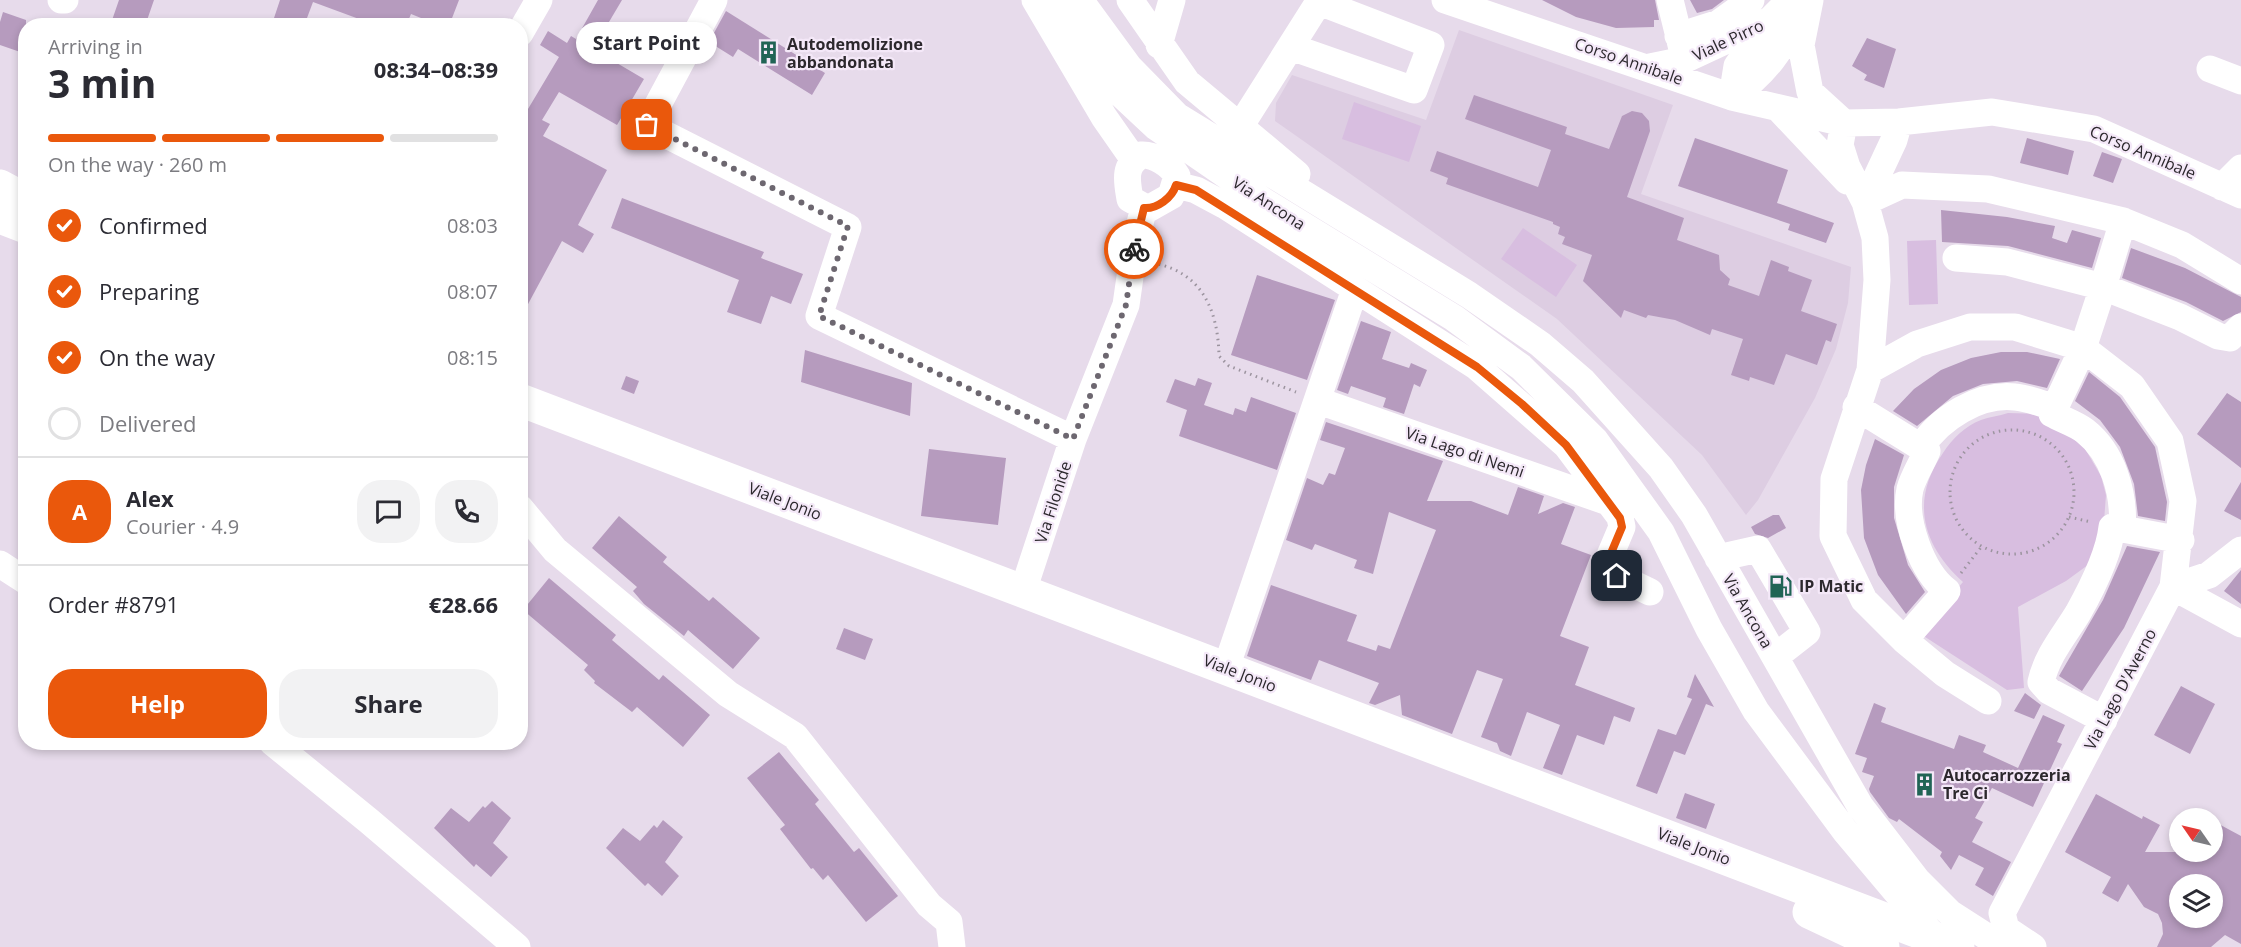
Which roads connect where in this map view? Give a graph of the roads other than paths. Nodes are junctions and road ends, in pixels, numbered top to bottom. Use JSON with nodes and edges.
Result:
{"nodes":[{"id":1,"x":539,"y":0,"type":"edge"},
{"id":2,"x":714,"y":0,"type":"edge"},
{"id":3,"x":1035,"y":0,"type":"edge"},
{"id":4,"x":1054,"y":0,"type":"edge"},
{"id":5,"x":1080,"y":0,"type":"edge"},
{"id":6,"x":1130,"y":0,"type":"edge"},
{"id":7,"x":1172,"y":0,"type":"edge"},
{"id":8,"x":1445,"y":0,"type":"edge"},
{"id":9,"x":1670,"y":0,"type":"edge"},
{"id":10,"x":1751,"y":0,"type":"edge"},
{"id":11,"x":1790,"y":0,"type":"edge"},
{"id":12,"x":1804,"y":0,"type":"edge"},
{"id":13,"x":1810,"y":0,"type":"edge"},
{"id":14,"x":1320,"y":1,"type":"edge"},
{"id":15,"x":1471,"y":5,"type":"edge"},
{"id":16,"x":528,"y":19,"type":"edge"},
{"id":17,"x":1770,"y":21,"type":"junction"},
{"id":18,"x":1159,"y":45,"type":"junction"},
{"id":19,"x":1291,"y":47,"type":"junction"},
{"id":20,"x":1681,"y":48,"type":"junction"},
{"id":21,"x":1650,"y":67,"type":"junction"},
{"id":22,"x":2210,"y":69,"type":"dead end"},
{"id":23,"x":2241,"y":81,"type":"edge"},
{"id":24,"x":1732,"y":97,"type":"junction"},
{"id":25,"x":1780,"y":110,"type":"junction"},
{"id":26,"x":1899,"y":122,"type":"junction"},
{"id":27,"x":1844,"y":123,"type":"junction"},
{"id":28,"x":1240,"y":125,"type":"junction"},
{"id":29,"x":1134,"y":160,"type":"junction"},
{"id":30,"x":2241,"y":168,"type":"edge"},
{"id":31,"x":1176,"y":185,"type":"junction"},
{"id":32,"x":0,"y":186,"type":"edge"},
{"id":33,"x":2231,"y":191,"type":"edge"},
{"id":34,"x":0,"y":196,"type":"edge"},
{"id":35,"x":18,"y":196,"type":"edge"},
{"id":36,"x":1265,"y":202,"type":"junction"},
{"id":37,"x":1865,"y":202,"type":"junction"},
{"id":38,"x":18,"y":203,"type":"edge"},
{"id":39,"x":1224,"y":205,"type":"junction"},
{"id":40,"x":1144,"y":208,"type":"junction"},
{"id":41,"x":0,"y":217,"type":"edge"},
{"id":42,"x":2123,"y":221,"type":"junction"},
{"id":43,"x":18,"y":224,"type":"edge"},
{"id":44,"x":1956,"y":258,"type":"dead end"},
{"id":45,"x":2241,"y":281,"type":"edge"},
{"id":46,"x":2103,"y":287,"type":"junction"},
{"id":47,"x":1355,"y":289,"type":"junction"},
{"id":48,"x":1469,"y":295,"type":"junction"},
{"id":49,"x":2241,"y":327,"type":"edge"},
{"id":50,"x":2083,"y":348,"type":"junction"},
{"id":51,"x":1870,"y":370,"type":"junction"},
{"id":52,"x":1319,"y":401,"type":"junction"},
{"id":53,"x":528,"y":403,"type":"edge"},
{"id":54,"x":1856,"y":407,"type":"junction"},
{"id":55,"x":2054,"y":411,"type":"junction"},
{"id":56,"x":528,"y":419,"type":"edge"},
{"id":57,"x":1073,"y":439,"type":"junction"},
{"id":58,"x":1924,"y":449,"type":"junction"},
{"id":59,"x":1611,"y":503,"type":"junction"},
{"id":60,"x":528,"y":517,"type":"edge"},
{"id":61,"x":2117,"y":528,"type":"junction"},
{"id":62,"x":2181,"y":540,"type":"junction"},
{"id":63,"x":2241,"y":550,"type":"edge"},
{"id":64,"x":1718,"y":558,"type":"junction"},
{"id":65,"x":0,"y":564,"type":"edge"},
{"id":66,"x":18,"y":576,"type":"edge"},
{"id":67,"x":2173,"y":587,"type":"junction"},
{"id":68,"x":1023,"y":591,"type":"junction"},
{"id":69,"x":1650,"y":592,"type":"dead end"},
{"id":70,"x":2241,"y":624,"type":"edge"},
{"id":71,"x":1904,"y":640,"type":"junction"},
{"id":72,"x":1775,"y":657,"type":"junction"},
{"id":73,"x":1226,"y":668,"type":"junction"},
{"id":74,"x":1988,"y":701,"type":"dead end"},
{"id":75,"x":2104,"y":720,"type":"junction"},
{"id":76,"x":282,"y":750,"type":"edge"},
{"id":77,"x":1872,"y":943,"type":"edge"},
{"id":78,"x":517,"y":947,"type":"edge"},
{"id":79,"x":952,"y":947,"type":"edge"},
{"id":80,"x":1943,"y":947,"type":"edge"},
{"id":81,"x":1958,"y":947,"type":"edge"},
{"id":82,"x":2003,"y":947,"type":"edge"},
{"id":83,"x":2033,"y":947,"type":"edge"}],
"edges":[{"from":1,"to":16,"type":"street"},
{"from":2,"to":57,"type":"street"},
{"from":3,"to":29,"type":"street"},
{"from":4,"to":36,"type":"street","name":"Via Ancona"},
{"from":5,"to":48,"type":"street","name":"Via Ancona"},
{"from":6,"to":18,"type":"street","name":"Via Ancona"},
{"from":7,"to":18,"type":"street"},
{"from":8,"to":15,"type":"street","name":"Corso Annibale"},
{"from":9,"to":20,"type":"street"},
{"from":10,"to":20,"type":"street"},
{"from":11,"to":17,"type":"street","name":"Viale Pirro"},
{"from":12,"to":24,"type":"street","name":"Viale Pirro"},
{"from":13,"to":27,"type":"street"},
{"from":14,"to":19,"type":"street"},
{"from":14,"to":19,"type":"street"},
{"from":15,"to":21,"type":"street","name":"Corso Annibale"},
{"from":17,"to":20,"type":"street","name":"Viale Pirro"},
{"from":17,"to":24,"type":"street","name":"Viale Pirro"},
{"from":18,"to":28,"type":"street","name":"Via Ancona"},
{"from":19,"to":28,"type":"street"},
{"from":20,"to":21,"type":"street","name":"Viale Pirro"},
{"from":21,"to":24,"type":"street","name":"Corso Annibale"},
{"from":22,"to":23,"type":"street"},
{"from":24,"to":25,"type":"street","name":"Corso Annibale"},
{"from":25,"to":27,"type":"street","name":"Corso Annibale"},
{"from":25,"to":37,"type":"street","name":"Corso Annibale"},
{"from":26,"to":27,"type":"street","name":"Corso Annibale"},
{"from":26,"to":33,"type":"street","name":"Corso Annibale"},
{"from":26,"to":37,"type":"street"},
{"from":27,"to":37,"type":"street","name":"Corso Annibale"},
{"from":28,"to":48,"type":"street","name":"Via Ancona"},
{"from":29,"to":31,"type":"street"},
{"from":29,"to":40,"type":"street"},
{"from":30,"to":33,"type":"street"},
{"from":31,"to":39,"type":"street"},
{"from":31,"to":40,"type":"street"},
{"from":32,"to":35,"type":"main road"},
{"from":34,"to":38,"type":"main road"},
{"from":36,"to":39,"type":"street"},
{"from":36,"to":80,"type":"street","name":"Via Ancona"},
{"from":37,"to":42,"type":"street"},
{"from":37,"to":51,"type":"street","name":"Corso Annibale"},
{"from":39,"to":47,"type":"street"},
{"from":40,"to":57,"type":"street","name":"Via Filonide"},
{"from":41,"to":43,"type":"main road"},
{"from":42,"to":45,"type":"street"},
{"from":42,"to":46,"type":"street"},
{"from":44,"to":46,"type":"street"},
{"from":46,"to":49,"type":"street"},
{"from":46,"to":50,"type":"street"},
{"from":47,"to":52,"type":"street"},
{"from":47,"to":59,"type":"street"},
{"from":48,"to":64,"type":"street","name":"Via Ancona"},
{"from":50,"to":51,"type":"street"},
{"from":50,"to":55,"type":"street"},
{"from":50,"to":62,"type":"street"},
{"from":51,"to":54,"type":"street","name":"Corso Annibale"},
{"from":52,"to":59,"type":"street","name":"Via Lago di Nemi"},
{"from":52,"to":73,"type":"street"},
{"from":53,"to":68,"type":"main road","name":"Viale Jonio"},
{"from":54,"to":58,"type":"street"},
{"from":54,"to":71,"type":"street","name":"Corso Annibale"},
{"from":55,"to":58,"type":"street"},
{"from":55,"to":61,"type":"street"},
{"from":56,"to":77,"type":"main road","name":"Viale Jonio"},
{"from":57,"to":68,"type":"street","name":"Via Filonide"},
{"from":58,"to":71,"type":"street"},
{"from":59,"to":69,"type":"street"},
{"from":60,"to":79,"type":"street"},
{"from":61,"to":62,"type":"street"},
{"from":61,"to":75,"type":"street"},
{"from":62,"to":67,"type":"street"},
{"from":63,"to":67,"type":"street"},
{"from":64,"to":72,"type":"street","name":"Via Ancona"},
{"from":64,"to":72,"type":"street"},
{"from":65,"to":66,"type":"street"},
{"from":67,"to":70,"type":"street"},
{"from":67,"to":75,"type":"street","name":"Via Lago D'Averno"},
{"from":68,"to":73,"type":"main road","name":"Viale Jonio"},
{"from":71,"to":74,"type":"street","name":"Corso Annibale"},
{"from":72,"to":82,"type":"street","name":"Via Ancona"},
{"from":73,"to":81,"type":"main road","name":"Viale Jonio"},
{"from":75,"to":83,"type":"street","name":"Via Lago D'Averno"},
{"from":76,"to":78,"type":"street"}]}
